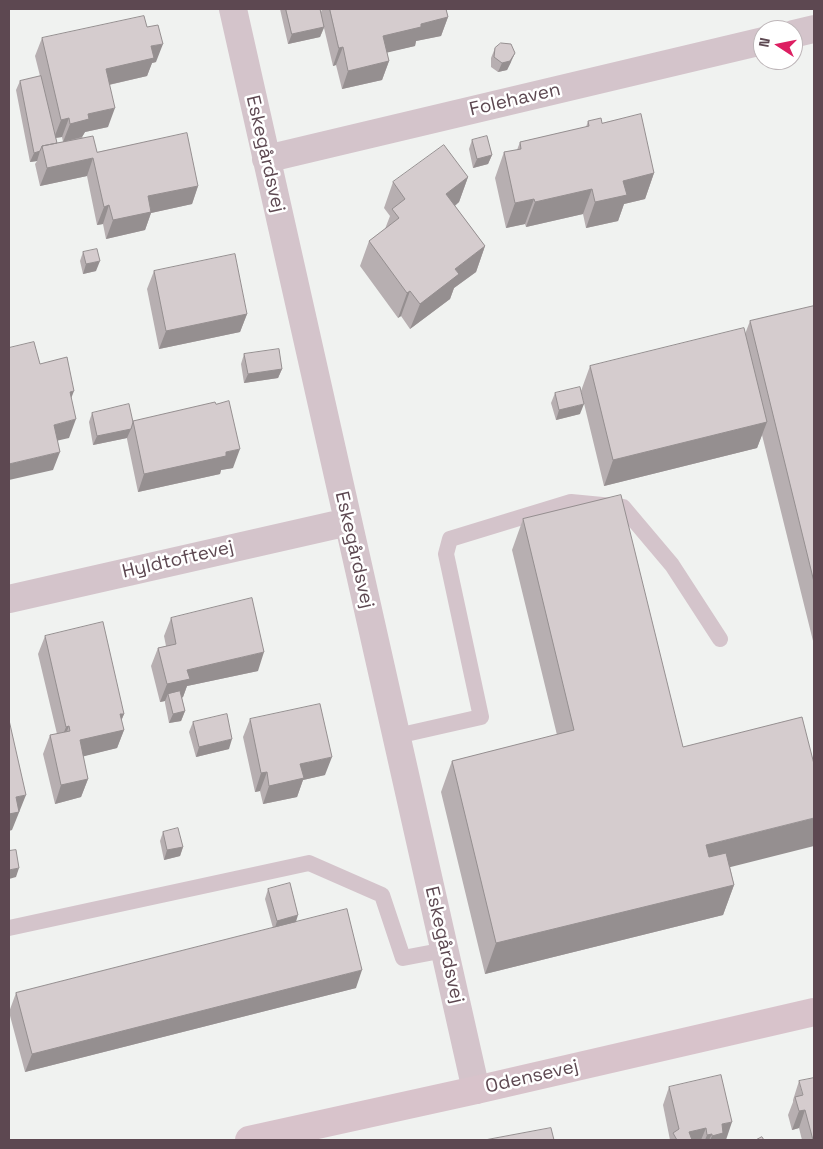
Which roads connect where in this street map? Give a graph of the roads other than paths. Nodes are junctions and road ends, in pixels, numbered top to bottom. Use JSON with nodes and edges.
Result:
{"nodes":[{"id":1,"x":233,"y":9,"type":"edge"},
{"id":2,"x":753,"y":43,"type":"edge"},
{"id":3,"x":266,"y":159,"type":"junction"},
{"id":4,"x":348,"y":522,"type":"junction"},
{"id":5,"x":9,"y":599,"type":"edge"},
{"id":6,"x":720,"y":639,"type":"dead end"},
{"id":7,"x":396,"y":736,"type":"junction"},
{"id":8,"x":9,"y":928,"type":"edge"},
{"id":9,"x":445,"y":950,"type":"junction"},
{"id":10,"x":814,"y":1012,"type":"edge"},
{"id":11,"x":476,"y":1090,"type":"junction"},
{"id":12,"x":249,"y":1140,"type":"edge"}],
"edges":[{"from":1,"to":3,"type":"street","name":"Eskegårdsvej"},
{"from":2,"to":3,"type":"street","name":"Folehaven"},
{"from":3,"to":4,"type":"street","name":"Eskegårdsvej"},
{"from":4,"to":5,"type":"street","name":"Hyldtoftevej"},
{"from":4,"to":7,"type":"street","name":"Eskegårdsvej"},
{"from":6,"to":7,"type":"lane"},
{"from":7,"to":9,"type":"street","name":"Eskegårdsvej"},
{"from":8,"to":9,"type":"lane"},
{"from":9,"to":11,"type":"street","name":"Eskegårdsvej"},
{"from":10,"to":11,"type":"street","name":"Odensevej"},
{"from":11,"to":12,"type":"street","name":"Odensevej"}]}
